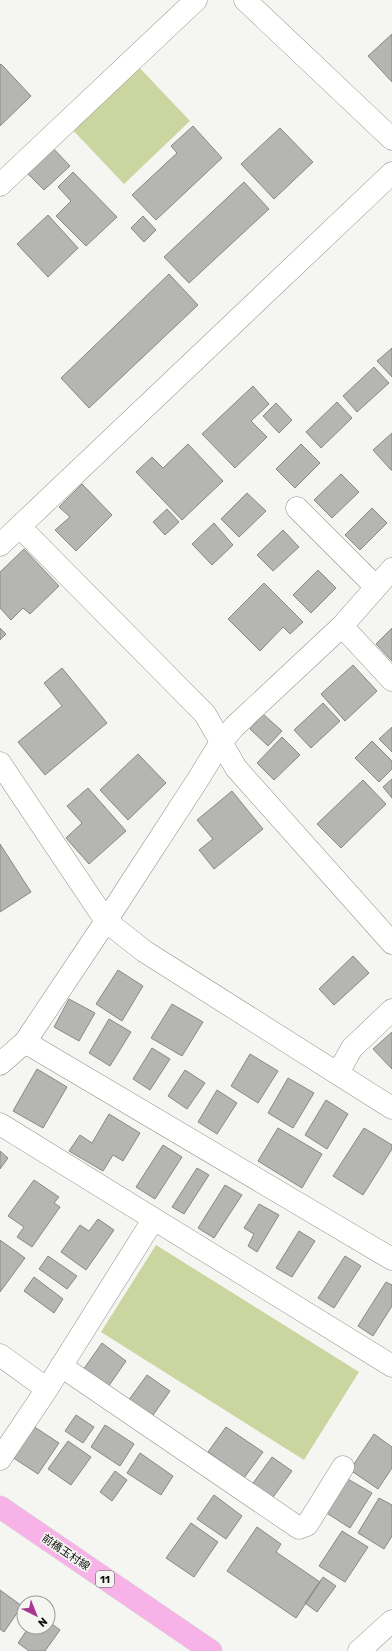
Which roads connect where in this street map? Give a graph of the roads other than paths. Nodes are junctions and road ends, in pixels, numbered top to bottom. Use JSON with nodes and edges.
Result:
{"nodes":[{"id":1,"x":196,"y":0,"type":"edge"},
{"id":2,"x":245,"y":0,"type":"edge"},
{"id":3,"x":392,"y":139,"type":"edge"},
{"id":4,"x":392,"y":173,"type":"edge"},
{"id":5,"x":0,"y":185,"type":"edge"},
{"id":6,"x":297,"y":508,"type":"dead end"},
{"id":7,"x":20,"y":527,"type":"junction"},
{"id":8,"x":0,"y":545,"type":"edge"},
{"id":9,"x":392,"y":569,"type":"edge"},
{"id":10,"x":376,"y":587,"type":"junction"},
{"id":11,"x":342,"y":626,"type":"junction"},
{"id":12,"x":392,"y":680,"type":"edge"},
{"id":13,"x":221,"y":742,"type":"junction"},
{"id":14,"x":0,"y":763,"type":"edge"},
{"id":15,"x":106,"y":921,"type":"junction"},
{"id":16,"x":392,"y":943,"type":"edge"},
{"id":17,"x":392,"y":1010,"type":"edge"},
{"id":18,"x":25,"y":1042,"type":"junction"},
{"id":19,"x":0,"y":1064,"type":"edge"},
{"id":20,"x":338,"y":1072,"type":"junction"},
{"id":21,"x":392,"y":1108,"type":"edge"},
{"id":22,"x":0,"y":1124,"type":"edge"},
{"id":23,"x":154,"y":1220,"type":"junction"},
{"id":24,"x":392,"y":1259,"type":"edge"},
{"id":25,"x":0,"y":1356,"type":"edge"},
{"id":26,"x":60,"y":1366,"type":"junction"},
{"id":27,"x":392,"y":1366,"type":"edge"},
{"id":28,"x":47,"y":1389,"type":"junction"},
{"id":29,"x":0,"y":1459,"type":"edge"},
{"id":30,"x":343,"y":1467,"type":"dead end"},
{"id":31,"x":0,"y":1507,"type":"edge"},
{"id":32,"x":392,"y":1621,"type":"edge"},
{"id":33,"x":211,"y":1651,"type":"edge"},
{"id":34,"x":359,"y":1651,"type":"edge"}],
"edges":[{"from":1,"to":5,"type":"street"},
{"from":2,"to":3,"type":"street"},
{"from":4,"to":7,"type":"street"},
{"from":6,"to":10,"type":"street"},
{"from":7,"to":8,"type":"street"},
{"from":7,"to":13,"type":"street"},
{"from":9,"to":10,"type":"street"},
{"from":10,"to":11,"type":"street"},
{"from":11,"to":12,"type":"street"},
{"from":11,"to":13,"type":"street"},
{"from":13,"to":15,"type":"street"},
{"from":13,"to":16,"type":"street"},
{"from":14,"to":15,"type":"street"},
{"from":15,"to":18,"type":"street"},
{"from":15,"to":20,"type":"street"},
{"from":17,"to":20,"type":"street"},
{"from":18,"to":19,"type":"street"},
{"from":18,"to":24,"type":"street"},
{"from":20,"to":21,"type":"street"},
{"from":22,"to":23,"type":"street"},
{"from":23,"to":26,"type":"street"},
{"from":23,"to":27,"type":"street"},
{"from":25,"to":28,"type":"street"},
{"from":26,"to":28,"type":"street"},
{"from":26,"to":30,"type":"street"},
{"from":28,"to":29,"type":"street"},
{"from":31,"to":33,"type":"main road","name":"前橋玉村線","number":"11"},
{"from":32,"to":34,"type":"street"}]}
